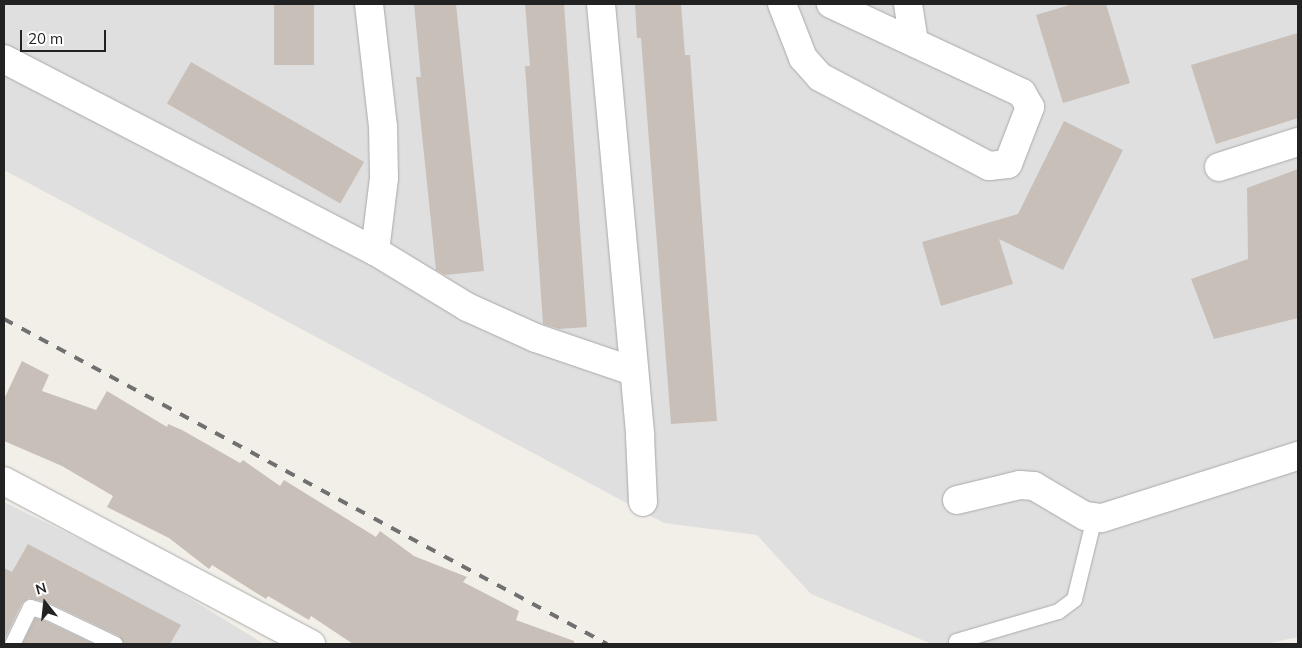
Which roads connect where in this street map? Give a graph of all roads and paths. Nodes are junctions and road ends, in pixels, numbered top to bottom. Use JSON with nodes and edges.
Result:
{"nodes":[{"id":1,"x":369,"y":4,"type":"edge"},
{"id":2,"x":601,"y":4,"type":"edge"},
{"id":3,"x":782,"y":4,"type":"edge"},
{"id":4,"x":831,"y":4,"type":"edge"},
{"id":5,"x":908,"y":4,"type":"edge"},
{"id":6,"x":914,"y":42,"type":"junction"},
{"id":7,"x":4,"y":59,"type":"edge"},
{"id":8,"x":1298,"y":142,"type":"edge"},
{"id":9,"x":1219,"y":167,"type":"dead end"},
{"id":10,"x":375,"y":251,"type":"junction"},
{"id":11,"x":633,"y":372,"type":"junction"},
{"id":12,"x":1298,"y":456,"type":"edge"},
{"id":13,"x":4,"y":481,"type":"edge"},
{"id":14,"x":957,"y":500,"type":"dead end"},
{"id":15,"x":643,"y":502,"type":"dead end"},
{"id":16,"x":1094,"y":518,"type":"junction"},
{"id":17,"x":956,"y":641,"type":"dead end"},
{"id":18,"x":12,"y":644,"type":"edge"},
{"id":19,"x":115,"y":644,"type":"edge"},
{"id":20,"x":311,"y":644,"type":"edge"}],
"edges":[{"from":1,"to":10,"type":"street"},
{"from":2,"to":11,"type":"street"},
{"from":3,"to":6,"type":"street"},
{"from":4,"to":6,"type":"street"},
{"from":5,"to":6,"type":"street"},
{"from":7,"to":10,"type":"street"},
{"from":8,"to":9,"type":"street"},
{"from":10,"to":11,"type":"street"},
{"from":11,"to":15,"type":"street"},
{"from":12,"to":16,"type":"street"},
{"from":13,"to":20,"type":"street"},
{"from":14,"to":16,"type":"street"},
{"from":16,"to":17,"type":"lane"},
{"from":18,"to":19,"type":"lane"}]}
